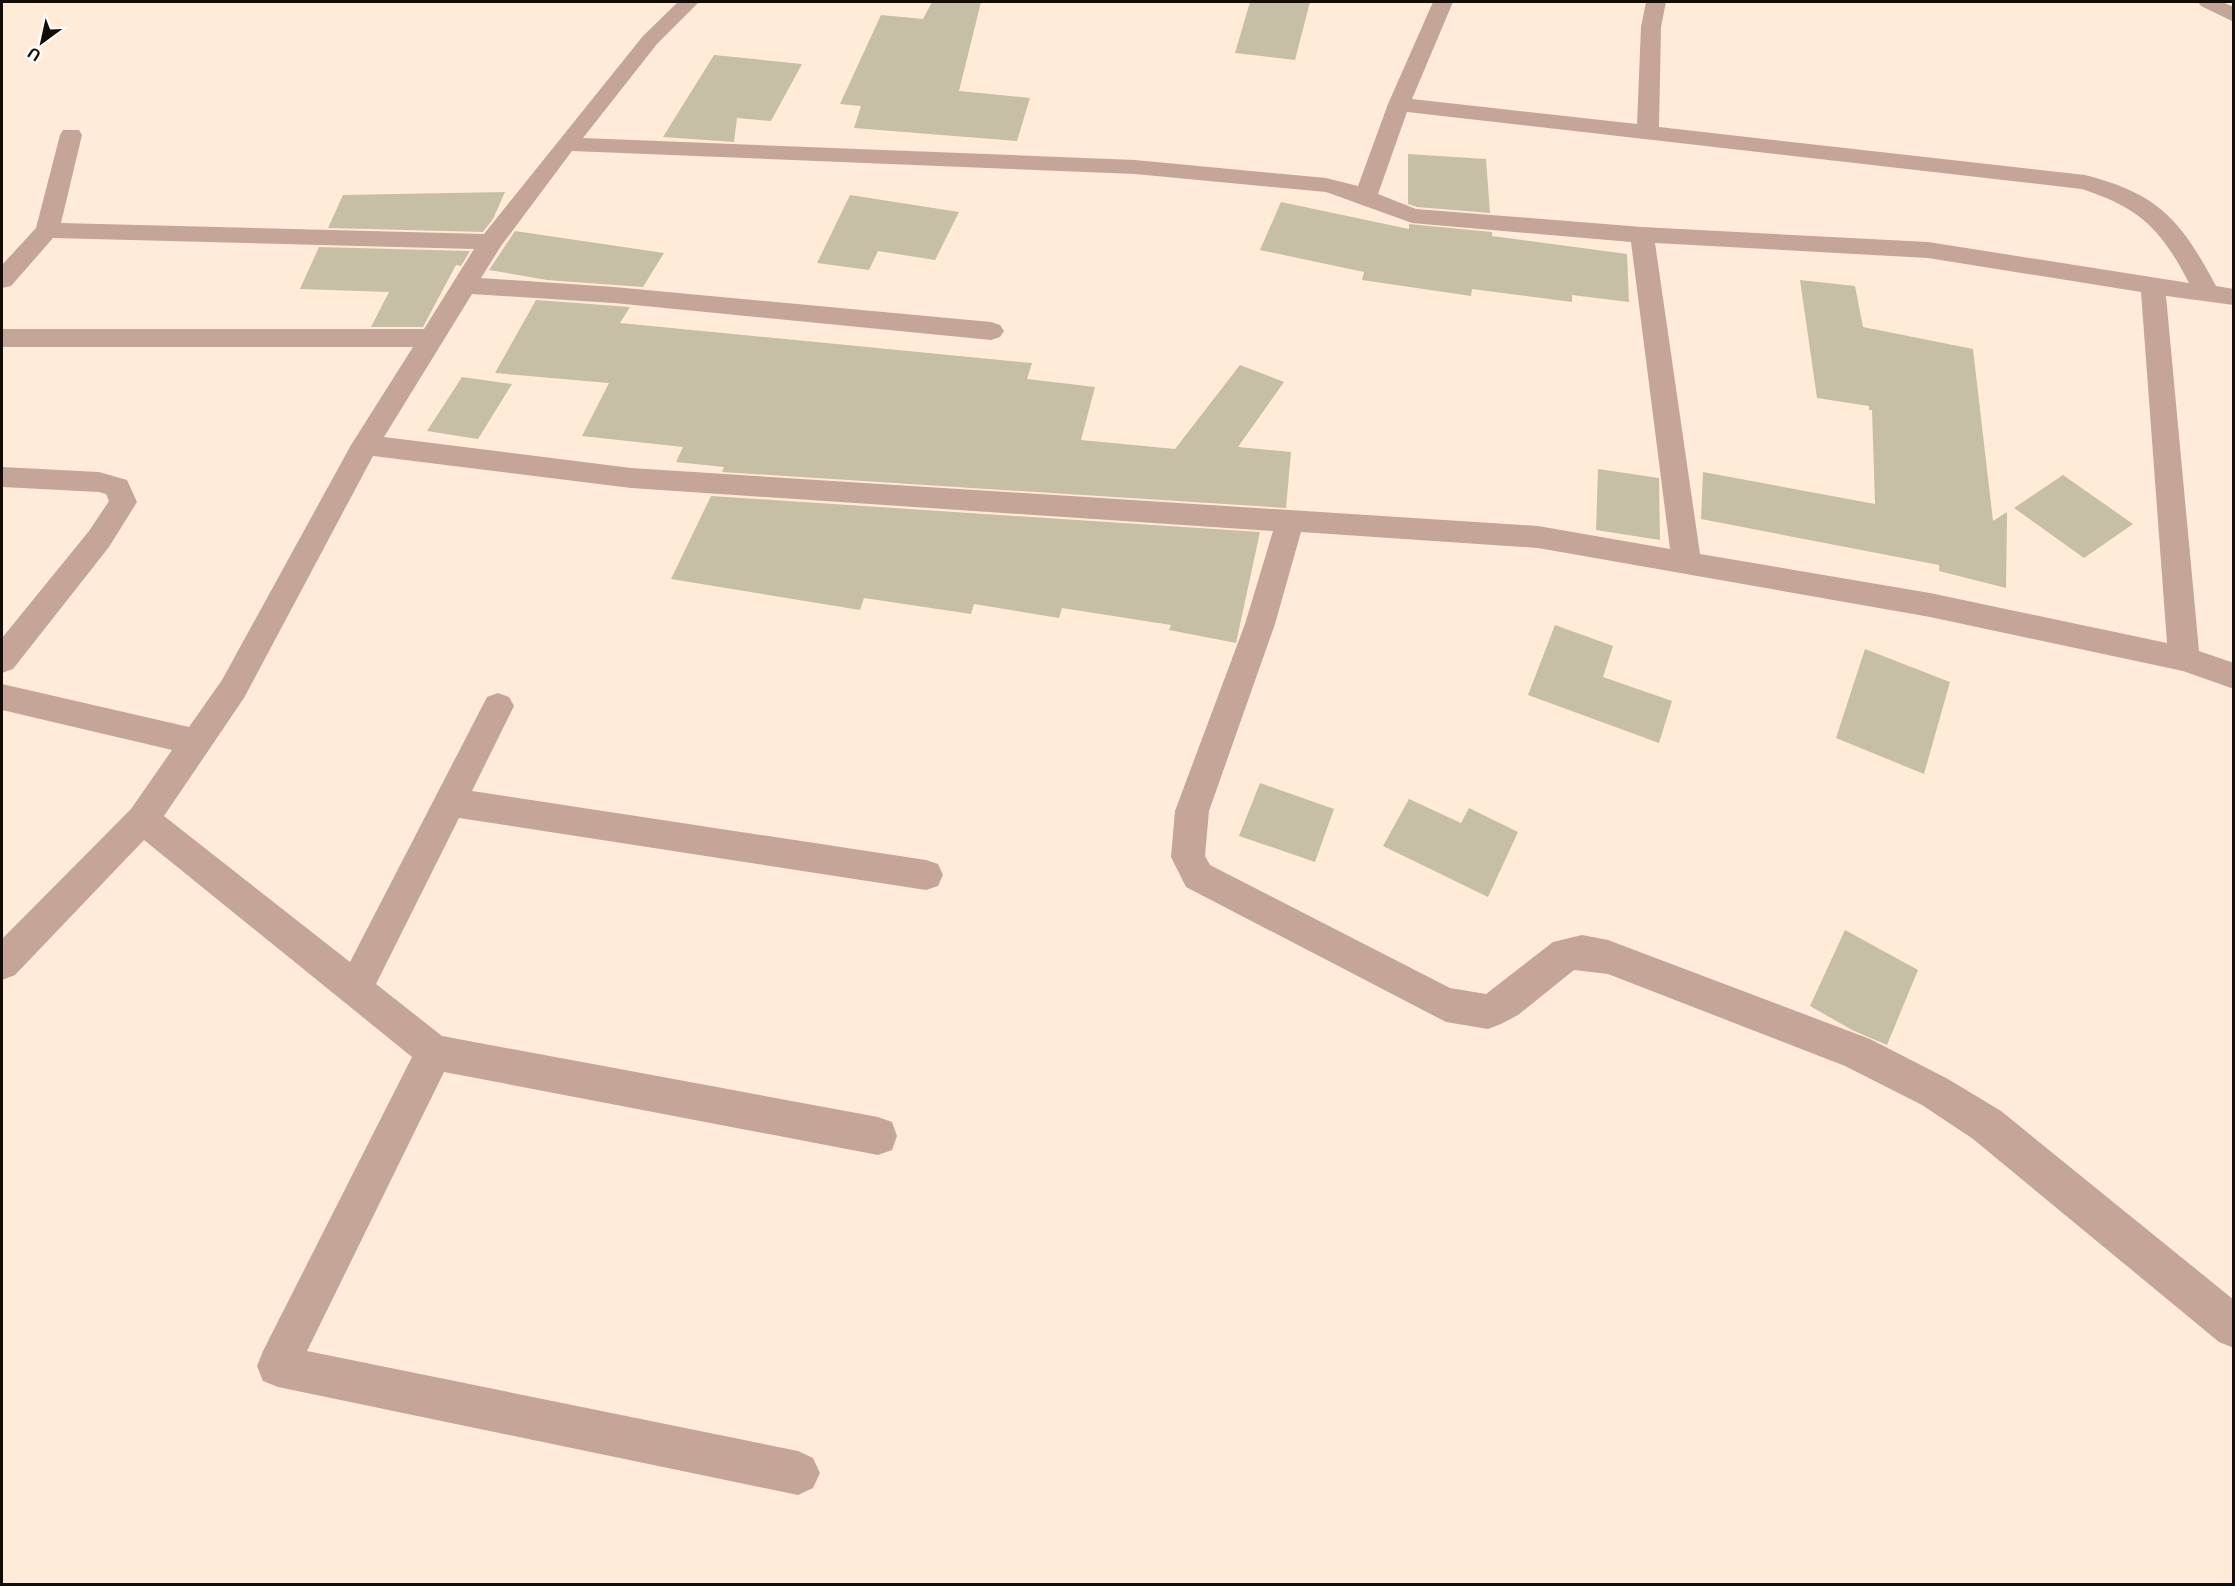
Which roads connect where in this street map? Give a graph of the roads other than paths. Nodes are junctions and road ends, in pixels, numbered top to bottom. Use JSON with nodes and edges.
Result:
{"nodes":[{"id":1,"x":689,"y":2,"type":"edge"},
{"id":2,"x":1443,"y":2,"type":"edge"},
{"id":3,"x":1656,"y":2,"type":"edge"},
{"id":4,"x":2208,"y":2,"type":"edge"},
{"id":5,"x":2234,"y":16,"type":"edge"},
{"id":6,"x":1399,"y":104,"type":"junction"},
{"id":7,"x":1648,"y":131,"type":"junction"},
{"id":8,"x":71,"y":135,"type":"dead end"},
{"id":9,"x":566,"y":144,"type":"junction"},
{"id":10,"x":1365,"y":198,"type":"junction"},
{"id":11,"x":48,"y":230,"type":"junction"},
{"id":12,"x":1642,"y":235,"type":"junction"},
{"id":13,"x":491,"y":242,"type":"junction"},
{"id":14,"x":2,"y":280,"type":"edge"},
{"id":15,"x":463,"y":285,"type":"junction"},
{"id":16,"x":2153,"y":286,"type":"junction"},
{"id":17,"x":2221,"y":296,"type":"edge"},
{"id":18,"x":992,"y":331,"type":"dead end"},
{"id":19,"x":2,"y":338,"type":"edge"},
{"id":20,"x":432,"y":338,"type":"junction"},
{"id":21,"x":365,"y":445,"type":"junction"},
{"id":22,"x":2,"y":477,"type":"edge"},
{"id":23,"x":1290,"y":521,"type":"junction"},
{"id":24,"x":1687,"y":563,"type":"junction"},
{"id":25,"x":2184,"y":659,"type":"junction"},
{"id":26,"x":2,"y":660,"type":"edge"},
{"id":27,"x":2234,"y":676,"type":"edge"},
{"id":28,"x":2,"y":697,"type":"edge"},
{"id":29,"x":498,"y":706,"type":"dead end"},
{"id":30,"x":196,"y":742,"type":"junction"},
{"id":31,"x":450,"y":802,"type":"junction"},
{"id":32,"x":143,"y":819,"type":"junction"},
{"id":33,"x":926,"y":875,"type":"dead end"},
{"id":34,"x":2,"y":963,"type":"edge"},
{"id":35,"x":355,"y":989,"type":"junction"},
{"id":36,"x":434,"y":1052,"type":"junction"},
{"id":37,"x":878,"y":1136,"type":"dead end"},
{"id":38,"x":2234,"y":1327,"type":"edge"},
{"id":39,"x":798,"y":1473,"type":"dead end"}],
"edges":[{"from":1,"to":9,"type":"street"},
{"from":2,"to":6,"type":"street"},
{"from":3,"to":7,"type":"street"},
{"from":4,"to":5,"type":"street"},
{"from":6,"to":7,"type":"street"},
{"from":6,"to":10,"type":"street"},
{"from":7,"to":17,"type":"street"},
{"from":8,"to":11,"type":"street"},
{"from":9,"to":10,"type":"street"},
{"from":9,"to":13,"type":"street"},
{"from":10,"to":12,"type":"street"},
{"from":11,"to":13,"type":"street"},
{"from":11,"to":14,"type":"street"},
{"from":12,"to":16,"type":"street"},
{"from":12,"to":24,"type":"street"},
{"from":13,"to":15,"type":"street"},
{"from":15,"to":18,"type":"street"},
{"from":15,"to":20,"type":"street"},
{"from":16,"to":17,"type":"street"},
{"from":16,"to":25,"type":"street"},
{"from":19,"to":20,"type":"street"},
{"from":20,"to":21,"type":"street"},
{"from":21,"to":23,"type":"street"},
{"from":21,"to":30,"type":"street"},
{"from":22,"to":26,"type":"street"},
{"from":23,"to":24,"type":"street"},
{"from":23,"to":38,"type":"street"},
{"from":24,"to":25,"type":"street"},
{"from":25,"to":27,"type":"street"},
{"from":28,"to":30,"type":"street"},
{"from":29,"to":31,"type":"street"},
{"from":30,"to":32,"type":"street"},
{"from":31,"to":33,"type":"street"},
{"from":31,"to":35,"type":"street"},
{"from":32,"to":34,"type":"street"},
{"from":32,"to":35,"type":"street"},
{"from":35,"to":36,"type":"street"},
{"from":36,"to":37,"type":"street"},
{"from":36,"to":39,"type":"street"}]}
